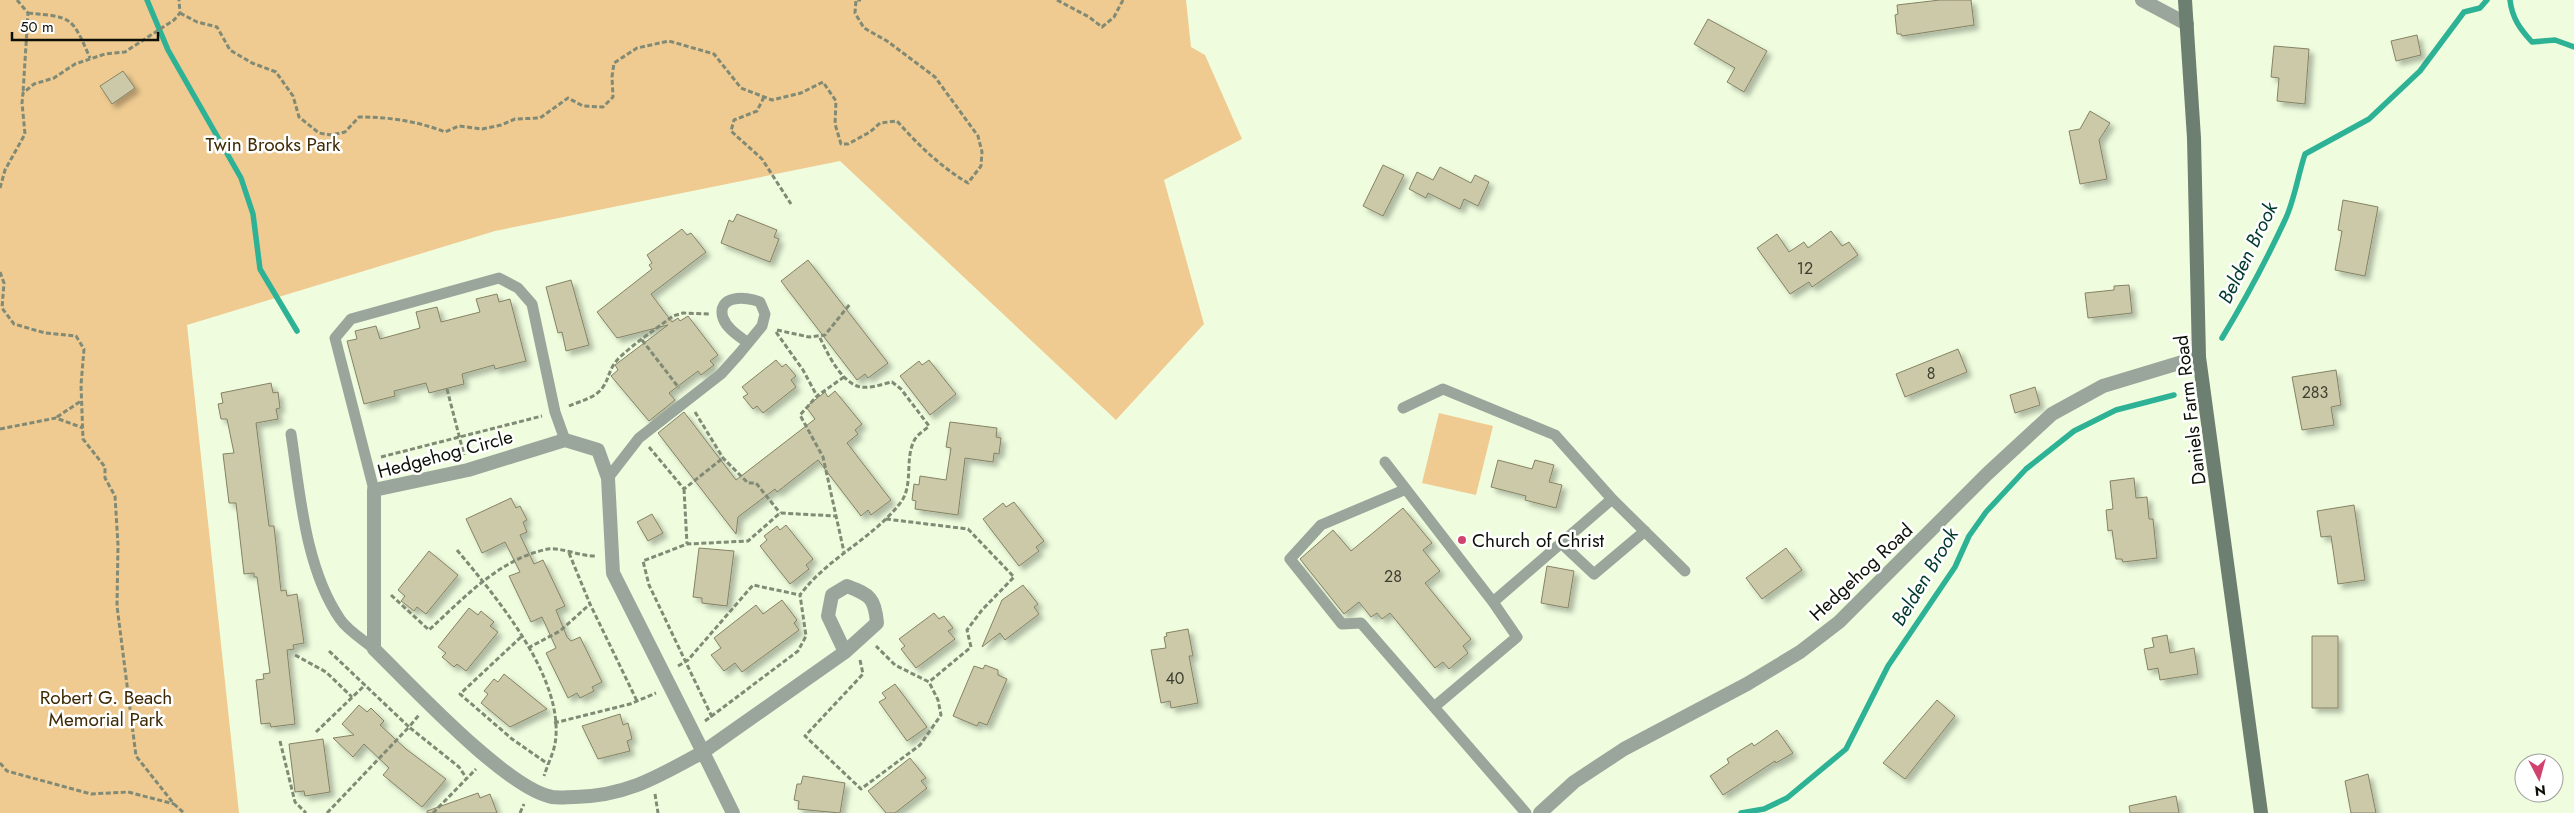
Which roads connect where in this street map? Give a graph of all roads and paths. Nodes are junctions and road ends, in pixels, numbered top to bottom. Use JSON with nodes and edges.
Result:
{"nodes":[{"id":1,"x":18,"y":0,"type":"edge"},
{"id":2,"x":179,"y":0,"type":"edge"},
{"id":3,"x":861,"y":0,"type":"edge"},
{"id":4,"x":1057,"y":0,"type":"edge"},
{"id":5,"x":1123,"y":0,"type":"edge"},
{"id":6,"x":2142,"y":0,"type":"edge"},
{"id":7,"x":2185,"y":0,"type":"edge"},
{"id":8,"x":28,"y":13,"type":"junction"},
{"id":9,"x":180,"y":13,"type":"junction"},
{"id":10,"x":2186,"y":24,"type":"junction"},
{"id":11,"x":90,"y":58,"type":"junction"},
{"id":12,"x":24,"y":93,"type":"junction"},
{"id":13,"x":764,"y":97,"type":"junction"},
{"id":14,"x":0,"y":188,"type":"edge"},
{"id":15,"x":791,"y":204,"type":"dead end"},
{"id":16,"x":0,"y":272,"type":"edge"},
{"id":17,"x":850,"y":304,"type":"dead end"},
{"id":18,"x":1,"y":308,"type":"edge"},
{"id":19,"x":819,"y":336,"type":"junction"},
{"id":20,"x":642,"y":340,"type":"dead end"},
{"id":21,"x":748,"y":343,"type":"dead end"},
{"id":22,"x":2199,"y":357,"type":"junction"},
{"id":23,"x":844,"y":377,"type":"junction"},
{"id":24,"x":447,"y":388,"type":"dead end"},
{"id":25,"x":817,"y":396,"type":"junction"},
{"id":26,"x":688,"y":400,"type":"junction"},
{"id":27,"x":82,"y":401,"type":"junction"},
{"id":28,"x":1403,"y":408,"type":"dead end"},
{"id":29,"x":56,"y":418,"type":"junction"},
{"id":30,"x":83,"y":428,"type":"junction"},
{"id":31,"x":0,"y":429,"type":"edge"},
{"id":32,"x":291,"y":434,"type":"dead end"},
{"id":33,"x":641,"y":436,"type":"junction"},
{"id":34,"x":565,"y":440,"type":"junction"},
{"id":35,"x":723,"y":458,"type":"junction"},
{"id":36,"x":1385,"y":462,"type":"dead end"},
{"id":37,"x":468,"y":470,"type":"junction"},
{"id":38,"x":608,"y":478,"type":"junction"},
{"id":39,"x":684,"y":489,"type":"junction"},
{"id":40,"x":374,"y":490,"type":"junction"},
{"id":41,"x":1404,"y":490,"type":"junction"},
{"id":42,"x":1612,"y":499,"type":"junction"},
{"id":43,"x":780,"y":514,"type":"junction"},
{"id":44,"x":835,"y":516,"type":"junction"},
{"id":45,"x":886,"y":519,"type":"junction"},
{"id":46,"x":1645,"y":531,"type":"junction"},
{"id":47,"x":686,"y":544,"type":"junction"},
{"id":48,"x":1562,"y":544,"type":"junction"},
{"id":49,"x":457,"y":550,"type":"dead end"},
{"id":50,"x":844,"y":552,"type":"junction"},
{"id":51,"x":568,"y":553,"type":"junction"},
{"id":52,"x":612,"y":556,"type":"junction"},
{"id":53,"x":1685,"y":571,"type":"dead end"},
{"id":54,"x":373,"y":580,"type":"junction"},
{"id":55,"x":483,"y":582,"type":"junction"},
{"id":56,"x":800,"y":595,"type":"junction"},
{"id":57,"x":1493,"y":602,"type":"junction"},
{"id":58,"x":590,"y":604,"type":"junction"},
{"id":59,"x":521,"y":637,"type":"junction"},
{"id":60,"x":528,"y":648,"type":"junction"},
{"id":61,"x":374,"y":649,"type":"junction"},
{"id":62,"x":869,"y":650,"type":"dead end"},
{"id":63,"x":329,"y":651,"type":"dead end"},
{"id":64,"x":845,"y":652,"type":"junction"},
{"id":65,"x":864,"y":655,"type":"dead end"},
{"id":66,"x":295,"y":656,"type":"dead end"},
{"id":67,"x":686,"y":662,"type":"junction"},
{"id":68,"x":667,"y":680,"type":"junction"},
{"id":69,"x":929,"y":682,"type":"junction"},
{"id":70,"x":365,"y":685,"type":"junction"},
{"id":71,"x":352,"y":697,"type":"junction"},
{"id":72,"x":637,"y":701,"type":"junction"},
{"id":73,"x":430,"y":703,"type":"junction"},
{"id":74,"x":1434,"y":707,"type":"junction"},
{"id":75,"x":712,"y":717,"type":"junction"},
{"id":76,"x":554,"y":723,"type":"junction"},
{"id":77,"x":700,"y":726,"type":"dead end"},
{"id":78,"x":409,"y":727,"type":"junction"},
{"id":79,"x":316,"y":732,"type":"dead end"},
{"id":80,"x":280,"y":741,"type":"dead end"},
{"id":81,"x":703,"y":752,"type":"junction"},
{"id":82,"x":0,"y":763,"type":"edge"},
{"id":83,"x":481,"y":764,"type":"dead end"},
{"id":84,"x":548,"y":764,"type":"junction"},
{"id":85,"x":467,"y":779,"type":"junction"},
{"id":86,"x":539,"y":791,"type":"junction"},
{"id":87,"x":526,"y":798,"type":"dead end"},
{"id":88,"x":174,"y":804,"type":"junction"},
{"id":89,"x":439,"y":807,"type":"junction"},
{"id":90,"x":184,"y":813,"type":"edge"},
{"id":91,"x":306,"y":813,"type":"edge"},
{"id":92,"x":327,"y":813,"type":"edge"},
{"id":93,"x":433,"y":813,"type":"edge"},
{"id":94,"x":442,"y":813,"type":"edge"},
{"id":95,"x":520,"y":813,"type":"edge"},
{"id":96,"x":733,"y":813,"type":"edge"},
{"id":97,"x":1526,"y":813,"type":"edge"},
{"id":98,"x":1540,"y":813,"type":"edge"},
{"id":99,"x":2261,"y":813,"type":"edge"}],
"edges":[{"from":1,"to":8,"type":"path"},
{"from":2,"to":9,"type":"path"},
{"from":3,"to":13,"type":"path"},
{"from":4,"to":5,"type":"path"},
{"from":6,"to":10,"type":"street"},
{"from":7,"to":10,"type":"main road","name":"Daniels Farm Road"},
{"from":8,"to":11,"type":"path"},
{"from":8,"to":12,"type":"path"},
{"from":9,"to":11,"type":"path"},
{"from":9,"to":13,"type":"path"},
{"from":10,"to":22,"type":"main road","name":"Daniels Farm Road"},
{"from":11,"to":12,"type":"path"},
{"from":12,"to":14,"type":"path"},
{"from":13,"to":15,"type":"path"},
{"from":16,"to":18,"type":"path"},
{"from":17,"to":19,"type":"path"},
{"from":18,"to":27,"type":"path"},
{"from":19,"to":23,"type":"path"},
{"from":19,"to":25,"type":"path"},
{"from":20,"to":26,"type":"path"},
{"from":21,"to":26,"type":"lane"},
{"from":22,"to":98,"type":"street","name":"Hedgehog Road"},
{"from":22,"to":99,"type":"main road","name":"Daniels Farm Road"},
{"from":23,"to":25,"type":"path"},
{"from":23,"to":45,"type":"path"},
{"from":24,"to":37,"type":"path"},
{"from":25,"to":44,"type":"path"},
{"from":26,"to":33,"type":"lane"},
{"from":26,"to":35,"type":"path"},
{"from":27,"to":29,"type":"path"},
{"from":27,"to":30,"type":"path"},
{"from":28,"to":42,"type":"lane"},
{"from":29,"to":30,"type":"path"},
{"from":29,"to":31,"type":"path"},
{"from":30,"to":88,"type":"path"},
{"from":32,"to":61,"type":"lane"},
{"from":33,"to":38,"type":"lane"},
{"from":33,"to":39,"type":"path"},
{"from":34,"to":37,"type":"street","name":"Hedgehog Circle"},
{"from":34,"to":38,"type":"street"},
{"from":34,"to":40,"type":"lane"},
{"from":35,"to":39,"type":"path"},
{"from":35,"to":43,"type":"path"},
{"from":36,"to":41,"type":"lane"},
{"from":37,"to":40,"type":"street","name":"Hedgehog Circle"},
{"from":38,"to":52,"type":"street"},
{"from":39,"to":47,"type":"path"},
{"from":40,"to":54,"type":"street","name":"Hedgehog Circle"},
{"from":41,"to":57,"type":"lane"},
{"from":41,"to":74,"type":"lane"},
{"from":42,"to":46,"type":"lane"},
{"from":42,"to":48,"type":"lane"},
{"from":43,"to":44,"type":"path"},
{"from":43,"to":47,"type":"path"},
{"from":44,"to":50,"type":"path"},
{"from":45,"to":50,"type":"path"},
{"from":45,"to":69,"type":"path"},
{"from":46,"to":48,"type":"lane"},
{"from":46,"to":53,"type":"lane"},
{"from":47,"to":67,"type":"path"},
{"from":48,"to":57,"type":"lane"},
{"from":49,"to":55,"type":"path"},
{"from":50,"to":56,"type":"path"},
{"from":51,"to":52,"type":"path"},
{"from":51,"to":55,"type":"path"},
{"from":51,"to":58,"type":"path"},
{"from":52,"to":68,"type":"street"},
{"from":54,"to":55,"type":"path"},
{"from":54,"to":61,"type":"street","name":"Hedgehog Circle"},
{"from":55,"to":59,"type":"path"},
{"from":56,"to":67,"type":"path"},
{"from":56,"to":75,"type":"path"},
{"from":57,"to":74,"type":"lane"},
{"from":58,"to":60,"type":"path"},
{"from":58,"to":72,"type":"path"},
{"from":59,"to":60,"type":"path"},
{"from":59,"to":84,"type":"path"},
{"from":60,"to":76,"type":"path"},
{"from":61,"to":73,"type":"street"},
{"from":62,"to":69,"type":"path"},
{"from":63,"to":70,"type":"path"},
{"from":64,"to":64,"type":"street"},
{"from":64,"to":81,"type":"street"},
{"from":65,"to":69,"type":"path"},
{"from":66,"to":71,"type":"path"},
{"from":67,"to":68,"type":"path"},
{"from":67,"to":75,"type":"path"},
{"from":68,"to":72,"type":"path"},
{"from":68,"to":81,"type":"street"},
{"from":70,"to":71,"type":"path"},
{"from":70,"to":78,"type":"path"},
{"from":71,"to":79,"type":"path"},
{"from":72,"to":76,"type":"path"},
{"from":73,"to":78,"type":"path"},
{"from":73,"to":86,"type":"street"},
{"from":74,"to":97,"type":"lane"},
{"from":75,"to":77,"type":"path"},
{"from":76,"to":84,"type":"path"},
{"from":78,"to":85,"type":"path"},
{"from":78,"to":92,"type":"path"},
{"from":80,"to":91,"type":"path"},
{"from":81,"to":86,"type":"street"},
{"from":81,"to":96,"type":"street"},
{"from":82,"to":88,"type":"path"},
{"from":83,"to":85,"type":"path"},
{"from":84,"to":86,"type":"path"},
{"from":85,"to":89,"type":"path"},
{"from":87,"to":95,"type":"path"},
{"from":88,"to":90,"type":"path"},
{"from":89,"to":93,"type":"path"},
{"from":89,"to":94,"type":"path"}]}
